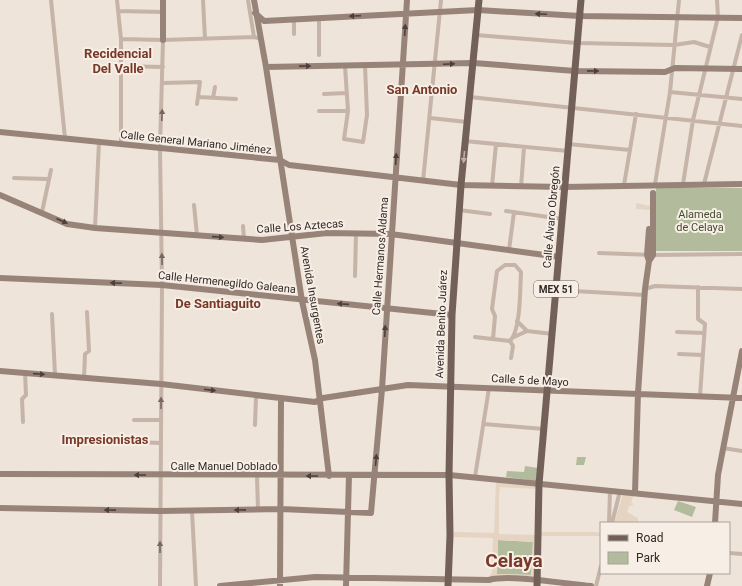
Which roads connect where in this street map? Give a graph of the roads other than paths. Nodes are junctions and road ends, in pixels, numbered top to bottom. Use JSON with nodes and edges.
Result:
{"nodes":[{"id":1,"x":51,"y":0,"type":"edge"},
{"id":2,"x":117,"y":0,"type":"edge"},
{"id":3,"x":163,"y":0,"type":"edge"},
{"id":4,"x":203,"y":0,"type":"edge"},
{"id":5,"x":248,"y":0,"type":"edge"},
{"id":6,"x":254,"y":0,"type":"edge"},
{"id":7,"x":407,"y":0,"type":"edge"},
{"id":8,"x":441,"y":0,"type":"edge"},
{"id":9,"x":479,"y":0,"type":"edge"},
{"id":10,"x":581,"y":0,"type":"edge"},
{"id":11,"x":679,"y":0,"type":"edge"},
{"id":12,"x":718,"y":0,"type":"edge"},
{"id":13,"x":478,"y":10,"type":"junction"},
{"id":14,"x":118,"y":11,"type":"junction"},
{"id":15,"x":163,"y":12,"type":"junction"},
{"id":16,"x":440,"y":12,"type":"junction"},
{"id":17,"x":256,"y":13,"type":"junction"},
{"id":18,"x":406,"y":14,"type":"junction"},
{"id":19,"x":580,"y":16,"type":"junction"},
{"id":20,"x":677,"y":16,"type":"junction"},
{"id":21,"x":718,"y":17,"type":"junction"},
{"id":22,"x":319,"y":18,"type":"junction"},
{"id":23,"x":742,"y":18,"type":"edge"},
{"id":24,"x":294,"y":19,"type":"junction"},
{"id":25,"x":264,"y":21,"type":"junction"},
{"id":26,"x":294,"y":34,"type":"dead end"},
{"id":27,"x":476,"y":35,"type":"junction"},
{"id":28,"x":742,"y":35,"type":"edge"},
{"id":29,"x":254,"y":37,"type":"junction"},
{"id":30,"x":121,"y":39,"type":"junction"},
{"id":31,"x":205,"y":39,"type":"junction"},
{"id":32,"x":261,"y":39,"type":"junction"},
{"id":33,"x":163,"y":40,"type":"junction"},
{"id":34,"x":577,"y":44,"type":"junction"},
{"id":35,"x":674,"y":45,"type":"junction"},
{"id":36,"x":710,"y":47,"type":"junction"},
{"id":37,"x":319,"y":55,"type":"dead end"},
{"id":38,"x":474,"y":63,"type":"junction"},
{"id":39,"x":435,"y":64,"type":"junction"},
{"id":40,"x":365,"y":65,"type":"junction"},
{"id":41,"x":403,"y":65,"type":"junction"},
{"id":42,"x":121,"y":66,"type":"junction"},
{"id":43,"x":266,"y":66,"type":"junction"},
{"id":44,"x":346,"y":66,"type":"junction"},
{"id":45,"x":163,"y":67,"type":"junction"},
{"id":46,"x":672,"y":69,"type":"junction"},
{"id":47,"x":705,"y":69,"type":"junction"},
{"id":48,"x":733,"y":69,"type":"junction"},
{"id":49,"x":742,"y":69,"type":"edge"},
{"id":50,"x":575,"y":71,"type":"junction"},
{"id":51,"x":163,"y":83,"type":"junction"},
{"id":52,"x":215,"y":87,"type":"dead end"},
{"id":53,"x":670,"y":92,"type":"junction"},
{"id":54,"x":347,"y":93,"type":"junction"},
{"id":55,"x":324,"y":94,"type":"dead end"},
{"id":56,"x":699,"y":94,"type":"junction"},
{"id":57,"x":198,"y":97,"type":"junction"},
{"id":58,"x":470,"y":97,"type":"junction"},
{"id":59,"x":726,"y":97,"type":"junction"},
{"id":60,"x":213,"y":98,"type":"junction"},
{"id":61,"x":236,"y":99,"type":"dead end"},
{"id":62,"x":742,"y":99,"type":"edge"},
{"id":63,"x":197,"y":104,"type":"dead end"},
{"id":64,"x":572,"y":107,"type":"junction"},
{"id":65,"x":319,"y":111,"type":"dead end"},
{"id":66,"x":348,"y":111,"type":"junction"},
{"id":67,"x":636,"y":114,"type":"junction"},
{"id":68,"x":665,"y":117,"type":"junction"},
{"id":69,"x":430,"y":118,"type":"junction"},
{"id":70,"x":693,"y":120,"type":"junction"},
{"id":71,"x":467,"y":122,"type":"junction"},
{"id":72,"x":720,"y":123,"type":"junction"},
{"id":73,"x":742,"y":126,"type":"edge"},
{"id":74,"x":0,"y":132,"type":"edge"},
{"id":75,"x":65,"y":138,"type":"junction"},
{"id":76,"x":465,"y":141,"type":"junction"},
{"id":77,"x":99,"y":142,"type":"junction"},
{"id":78,"x":121,"y":144,"type":"junction"},
{"id":79,"x":496,"y":144,"type":"junction"},
{"id":80,"x":524,"y":147,"type":"junction"},
{"id":81,"x":160,"y":148,"type":"junction"},
{"id":82,"x":568,"y":148,"type":"junction"},
{"id":83,"x":630,"y":150,"type":"junction"},
{"id":84,"x":280,"y":160,"type":"junction"},
{"id":85,"x":50,"y":170,"type":"dead end"},
{"id":86,"x":14,"y":178,"type":"dead end"},
{"id":87,"x":395,"y":178,"type":"junction"},
{"id":88,"x":47,"y":179,"type":"junction"},
{"id":89,"x":423,"y":181,"type":"junction"},
{"id":90,"x":655,"y":184,"type":"junction"},
{"id":91,"x":682,"y":184,"type":"junction"},
{"id":92,"x":704,"y":184,"type":"junction"},
{"id":93,"x":742,"y":184,"type":"edge"},
{"id":94,"x":461,"y":185,"type":"junction"},
{"id":95,"x":624,"y":185,"type":"junction"},
{"id":96,"x":492,"y":186,"type":"junction"},
{"id":97,"x":521,"y":187,"type":"junction"},
{"id":98,"x":564,"y":187,"type":"junction"},
{"id":99,"x":0,"y":195,"type":"edge"},
{"id":100,"x":194,"y":204,"type":"dead end"},
{"id":101,"x":459,"y":210,"type":"junction"},
{"id":102,"x":506,"y":211,"type":"dead end"},
{"id":103,"x":42,"y":212,"type":"junction"},
{"id":104,"x":514,"y":212,"type":"junction"},
{"id":105,"x":490,"y":214,"type":"dead end"},
{"id":106,"x":562,"y":219,"type":"junction"},
{"id":107,"x":243,"y":226,"type":"dead end"},
{"id":108,"x":95,"y":228,"type":"junction"},
{"id":109,"x":161,"y":232,"type":"junction"},
{"id":110,"x":356,"y":232,"type":"junction"},
{"id":111,"x":391,"y":234,"type":"junction"},
{"id":112,"x":197,"y":235,"type":"junction"},
{"id":113,"x":293,"y":238,"type":"junction"},
{"id":114,"x":244,"y":239,"type":"junction"},
{"id":115,"x":456,"y":244,"type":"junction"},
{"id":116,"x":509,"y":250,"type":"junction"},
{"id":117,"x":599,"y":254,"type":"dead end"},
{"id":118,"x":742,"y":254,"type":"edge"},
{"id":119,"x":559,"y":257,"type":"junction"},
{"id":120,"x":650,"y":257,"type":"junction"},
{"id":121,"x":355,"y":276,"type":"dead end"},
{"id":122,"x":0,"y":278,"type":"edge"},
{"id":123,"x":162,"y":284,"type":"junction"},
{"id":124,"x":698,"y":287,"type":"junction"},
{"id":125,"x":742,"y":289,"type":"edge"},
{"id":126,"x":556,"y":290,"type":"junction"},
{"id":127,"x":645,"y":292,"type":"junction"},
{"id":128,"x":302,"y":301,"type":"junction"},
{"id":129,"x":386,"y":307,"type":"junction"},
{"id":130,"x":88,"y":312,"type":"dead end"},
{"id":131,"x":52,"y":314,"type":"dead end"},
{"id":132,"x":452,"y":315,"type":"junction"},
{"id":133,"x":517,"y":321,"type":"junction"},
{"id":134,"x":527,"y":331,"type":"junction"},
{"id":135,"x":677,"y":332,"type":"dead end"},
{"id":136,"x":704,"y":333,"type":"junction"},
{"id":137,"x":553,"y":334,"type":"junction"},
{"id":138,"x":475,"y":337,"type":"dead end"},
{"id":139,"x":514,"y":337,"type":"junction"},
{"id":140,"x":493,"y":339,"type":"junction"},
{"id":141,"x":510,"y":341,"type":"junction"},
{"id":142,"x":742,"y":351,"type":"edge"},
{"id":143,"x":679,"y":354,"type":"dead end"},
{"id":144,"x":703,"y":355,"type":"junction"},
{"id":145,"x":511,"y":358,"type":"dead end"},
{"id":146,"x":0,"y":371,"type":"edge"},
{"id":147,"x":25,"y":373,"type":"junction"},
{"id":148,"x":54,"y":375,"type":"junction"},
{"id":149,"x":84,"y":378,"type":"junction"},
{"id":150,"x":161,"y":384,"type":"junction"},
{"id":151,"x":450,"y":386,"type":"junction"},
{"id":152,"x":489,"y":388,"type":"junction"},
{"id":153,"x":382,"y":389,"type":"junction"},
{"id":154,"x":548,"y":391,"type":"junction"},
{"id":155,"x":638,"y":393,"type":"junction"},
{"id":156,"x":256,"y":396,"type":"junction"},
{"id":157,"x":700,"y":396,"type":"junction"},
{"id":158,"x":733,"y":397,"type":"junction"},
{"id":159,"x":742,"y":398,"type":"edge"},
{"id":160,"x":282,"y":399,"type":"junction"},
{"id":161,"x":319,"y":400,"type":"junction"},
{"id":162,"x":134,"y":420,"type":"dead end"},
{"id":163,"x":161,"y":420,"type":"junction"},
{"id":164,"x":23,"y":422,"type":"dead end"},
{"id":165,"x":484,"y":424,"type":"junction"},
{"id":166,"x":255,"y":425,"type":"dead end"},
{"id":167,"x":545,"y":429,"type":"junction"},
{"id":168,"x":134,"y":442,"type":"dead end"},
{"id":169,"x":162,"y":443,"type":"junction"},
{"id":170,"x":723,"y":448,"type":"junction"},
{"id":171,"x":742,"y":451,"type":"edge"},
{"id":172,"x":0,"y":474,"type":"edge"},
{"id":173,"x":161,"y":475,"type":"junction"},
{"id":174,"x":448,"y":475,"type":"junction"},
{"id":175,"x":257,"y":476,"type":"junction"},
{"id":176,"x":282,"y":476,"type":"junction"},
{"id":177,"x":329,"y":476,"type":"junction"},
{"id":178,"x":349,"y":476,"type":"junction"},
{"id":179,"x":374,"y":476,"type":"junction"},
{"id":180,"x":475,"y":477,"type":"junction"},
{"id":181,"x":539,"y":484,"type":"junction"},
{"id":182,"x":610,"y":490,"type":"junction"},
{"id":183,"x":620,"y":491,"type":"junction"},
{"id":184,"x":635,"y":492,"type":"junction"},
{"id":185,"x":716,"y":502,"type":"junction"},
{"id":186,"x":742,"y":504,"type":"edge"},
{"id":187,"x":0,"y":508,"type":"edge"},
{"id":188,"x":281,"y":509,"type":"junction"},
{"id":189,"x":258,"y":510,"type":"junction"},
{"id":190,"x":160,"y":511,"type":"junction"},
{"id":191,"x":192,"y":511,"type":"junction"},
{"id":192,"x":348,"y":512,"type":"junction"},
{"id":193,"x":610,"y":522,"type":"edge"},
{"id":194,"x":610,"y":522,"type":"edge"},
{"id":195,"x":715,"y":522,"type":"edge"},
{"id":196,"x":730,"y":553,"type":"edge"},
{"id":197,"x":742,"y":554,"type":"edge"},
{"id":198,"x":600,"y":570,"type":"edge"},
{"id":199,"x":710,"y":574,"type":"edge"},
{"id":200,"x":346,"y":578,"type":"junction"},
{"id":201,"x":491,"y":581,"type":"edge"},
{"id":202,"x":448,"y":582,"type":"edge"},
{"id":203,"x":280,"y":583,"type":"edge"},
{"id":204,"x":537,"y":583,"type":"edge"},
{"id":205,"x":160,"y":586,"type":"edge"},
{"id":206,"x":196,"y":586,"type":"edge"},
{"id":207,"x":220,"y":586,"type":"edge"},
{"id":208,"x":346,"y":586,"type":"edge"},
{"id":209,"x":591,"y":586,"type":"edge"},
{"id":210,"x":596,"y":586,"type":"edge"},
{"id":211,"x":707,"y":586,"type":"edge"}],
"edges":[{"from":1,"to":75,"type":"street"},
{"from":2,"to":14,"type":"street"},
{"from":3,"to":15,"type":"main road"},
{"from":4,"to":31,"type":"street"},
{"from":5,"to":29,"type":"street"},
{"from":6,"to":17,"type":"main road","name":"Avenida Insurgentes"},
{"from":7,"to":18,"type":"main road","name":"Calle Hermanos Aldama"},
{"from":8,"to":16,"type":"street"},
{"from":9,"to":13,"type":"main road","name":"Avenida Benito Juárez"},
{"from":10,"to":19,"type":"main road","name":"Calle Álvaro Obregón"},
{"from":11,"to":20,"type":"street"},
{"from":12,"to":21,"type":"street"},
{"from":13,"to":16,"type":"main road"},
{"from":19,"to":13,"type":"main road","one_way":true},
{"from":13,"to":27,"type":"main road","name":"Avenida Benito Juárez"},
{"from":14,"to":15,"type":"street"},
{"from":14,"to":30,"type":"street"},
{"from":15,"to":33,"type":"main road"},
{"from":16,"to":18,"type":"main road"},
{"from":16,"to":39,"type":"street"},
{"from":17,"to":25,"type":"main road"},
{"from":17,"to":32,"type":"main road","name":"Avenida Insurgentes"},
{"from":18,"to":22,"type":"main road","one_way":true},
{"from":41,"to":18,"type":"main road","name":"Calle Hermanos Aldama","one_way":true},
{"from":19,"to":20,"type":"main road"},
{"from":19,"to":34,"type":"main road","name":"Calle Álvaro Obregón","number":"MEX 51"},
{"from":20,"to":21,"type":"main road"},
{"from":20,"to":35,"type":"street"},
{"from":21,"to":23,"type":"main road"},
{"from":21,"to":36,"type":"street"},
{"from":22,"to":24,"type":"main road"},
{"from":22,"to":37,"type":"street"},
{"from":24,"to":25,"type":"main road"},
{"from":24,"to":26,"type":"street"},
{"from":25,"to":32,"type":"main road"},
{"from":27,"to":34,"type":"street"},
{"from":27,"to":38,"type":"main road","name":"Avenida Benito Juárez"},
{"from":28,"to":48,"type":"street"},
{"from":29,"to":31,"type":"street"},
{"from":29,"to":32,"type":"street"},
{"from":30,"to":33,"type":"street"},
{"from":30,"to":42,"type":"street"},
{"from":31,"to":33,"type":"street"},
{"from":32,"to":43,"type":"main road","name":"Avenida Insurgentes"},
{"from":33,"to":45,"type":"street"},
{"from":34,"to":35,"type":"street"},
{"from":34,"to":50,"type":"main road","name":"Calle Álvaro Obregón","number":"MEX 51"},
{"from":35,"to":36,"type":"street"},
{"from":35,"to":46,"type":"street"},
{"from":36,"to":47,"type":"street"},
{"from":39,"to":38,"type":"main road","one_way":true},
{"from":38,"to":50,"type":"main road"},
{"from":38,"to":58,"type":"main road","name":"Avenida Benito Juárez"},
{"from":39,"to":41,"type":"main road"},
{"from":39,"to":69,"type":"street"},
{"from":40,"to":41,"type":"main road"},
{"from":40,"to":44,"type":"main road"},
{"from":40,"to":66,"type":"street"},
{"from":87,"to":41,"type":"main road","name":"Calle Hermanos Aldama","one_way":true},
{"from":42,"to":45,"type":"street"},
{"from":42,"to":78,"type":"street"},
{"from":43,"to":44,"type":"main road","one_way":true},
{"from":43,"to":84,"type":"main road","name":"Avenida Insurgentes"},
{"from":44,"to":54,"type":"street"},
{"from":45,"to":51,"type":"street"},
{"from":46,"to":47,"type":"main road"},
{"from":50,"to":46,"type":"main road","one_way":true},
{"from":46,"to":53,"type":"street"},
{"from":47,"to":48,"type":"main road"},
{"from":47,"to":56,"type":"street"},
{"from":48,"to":49,"type":"main road"},
{"from":48,"to":59,"type":"street"},
{"from":50,"to":64,"type":"main road","name":"Calle Álvaro Obregón","number":"MEX 51"},
{"from":51,"to":57,"type":"street"},
{"from":81,"to":51,"type":"street","one_way":true},
{"from":52,"to":60,"type":"street"},
{"from":53,"to":56,"type":"street"},
{"from":53,"to":68,"type":"street"},
{"from":54,"to":55,"type":"street"},
{"from":54,"to":66,"type":"street"},
{"from":56,"to":59,"type":"street"},
{"from":56,"to":70,"type":"street"},
{"from":57,"to":60,"type":"street"},
{"from":57,"to":63,"type":"street"},
{"from":58,"to":64,"type":"street"},
{"from":58,"to":71,"type":"main road","name":"Avenida Benito Juárez"},
{"from":59,"to":62,"type":"street"},
{"from":59,"to":72,"type":"street"},
{"from":60,"to":61,"type":"street"},
{"from":64,"to":67,"type":"street"},
{"from":64,"to":82,"type":"main road","name":"Calle Álvaro Obregón","number":"MEX 51"},
{"from":65,"to":66,"type":"street"},
{"from":67,"to":68,"type":"street"},
{"from":67,"to":83,"type":"street"},
{"from":68,"to":70,"type":"street"},
{"from":68,"to":90,"type":"street"},
{"from":69,"to":71,"type":"street"},
{"from":69,"to":89,"type":"street"},
{"from":70,"to":72,"type":"street"},
{"from":70,"to":91,"type":"street"},
{"from":71,"to":76,"type":"main road","name":"Avenida Benito Juárez"},
{"from":72,"to":73,"type":"street"},
{"from":72,"to":92,"type":"street"},
{"from":74,"to":75,"type":"main road","name":"Calle General Mariano Jiménez"},
{"from":75,"to":77,"type":"main road","name":"Calle General Mariano Jiménez"},
{"from":76,"to":79,"type":"street"},
{"from":76,"to":94,"type":"main road","name":"Avenida Benito Juárez","one_way":true},
{"from":77,"to":78,"type":"main road","name":"Calle General Mariano Jiménez"},
{"from":77,"to":108,"type":"street"},
{"from":78,"to":81,"type":"main road","name":"Calle General Mariano Jiménez"},
{"from":79,"to":80,"type":"street"},
{"from":79,"to":96,"type":"street"},
{"from":80,"to":82,"type":"street"},
{"from":80,"to":97,"type":"street"},
{"from":81,"to":84,"type":"main road","name":"Calle General Mariano Jiménez"},
{"from":81,"to":109,"type":"street"},
{"from":82,"to":83,"type":"street"},
{"from":82,"to":98,"type":"main road","name":"Calle Álvaro Obregón","number":"MEX 51"},
{"from":83,"to":95,"type":"street"},
{"from":84,"to":87,"type":"main road","name":"Calle General Mariano Jiménez"},
{"from":84,"to":113,"type":"main road","name":"Avenida Insurgentes"},
{"from":85,"to":88,"type":"street"},
{"from":86,"to":88,"type":"street"},
{"from":87,"to":89,"type":"main road","name":"Calle General Mariano Jiménez"},
{"from":87,"to":111,"type":"main road","name":"Calle Hermanos Aldama"},
{"from":88,"to":103,"type":"street"},
{"from":89,"to":94,"type":"main road","name":"Calle General Mariano Jiménez"},
{"from":90,"to":91,"type":"main road","name":"Calle General Mariano Jiménez"},
{"from":90,"to":95,"type":"main road","name":"Calle General Mariano Jiménez"},
{"from":90,"to":120,"type":"main road"},
{"from":91,"to":92,"type":"main road","name":"Calle General Mariano Jiménez"},
{"from":92,"to":93,"type":"main road","name":"Calle General Mariano Jiménez"},
{"from":94,"to":96,"type":"main road","name":"Calle General Mariano Jiménez"},
{"from":94,"to":101,"type":"main road","name":"Avenida Benito Juárez"},
{"from":95,"to":98,"type":"main road","name":"Calle General Mariano Jiménez"},
{"from":96,"to":97,"type":"main road","name":"Calle General Mariano Jiménez"},
{"from":97,"to":98,"type":"main road","name":"Calle General Mariano Jiménez"},
{"from":98,"to":106,"type":"main road","name":"Calle Álvaro Obregón","number":"MEX 51"},
{"from":99,"to":103,"type":"main road","name":"Calle Los Aztecas"},
{"from":100,"to":112,"type":"street"},
{"from":101,"to":105,"type":"street"},
{"from":101,"to":115,"type":"main road","name":"Avenida Benito Juárez"},
{"from":102,"to":104,"type":"street"},
{"from":103,"to":108,"type":"main road","name":"Calle Los Aztecas","one_way":true},
{"from":104,"to":106,"type":"street"},
{"from":104,"to":116,"type":"street"},
{"from":106,"to":119,"type":"main road","name":"Calle Álvaro Obregón","number":"MEX 51"},
{"from":107,"to":114,"type":"street"},
{"from":108,"to":109,"type":"main road","name":"Calle Los Aztecas"},
{"from":109,"to":112,"type":"main road","name":"Calle Los Aztecas"},
{"from":123,"to":109,"type":"street","one_way":true},
{"from":110,"to":111,"type":"main road","name":"Calle Los Aztecas"},
{"from":110,"to":113,"type":"main road","name":"Calle Los Aztecas"},
{"from":110,"to":121,"type":"street"},
{"from":111,"to":115,"type":"main road","name":"Calle Los Aztecas"},
{"from":111,"to":129,"type":"main road","name":"Calle Hermanos Aldama"},
{"from":112,"to":114,"type":"main road","name":"Calle Los Aztecas","one_way":true},
{"from":113,"to":114,"type":"main road","name":"Calle Los Aztecas"},
{"from":113,"to":128,"type":"main road","name":"Avenida Insurgentes"},
{"from":115,"to":116,"type":"main road","name":"Calle Los Aztecas"},
{"from":115,"to":132,"type":"main road","name":"Avenida Benito Juárez"},
{"from":116,"to":119,"type":"main road","name":"Calle Los Aztecas"},
{"from":117,"to":120,"type":"street"},
{"from":118,"to":120,"type":"street"},
{"from":119,"to":126,"type":"main road","name":"Calle Álvaro Obregón","number":"MEX 51"},
{"from":120,"to":127,"type":"main road"},
{"from":123,"to":122,"type":"main road","name":"Calle Hermenegildo Galeana","one_way":true},
{"from":123,"to":128,"type":"main road","name":"Calle Hermenegildo Galeana"},
{"from":123,"to":150,"type":"street"},
{"from":124,"to":125,"type":"street"},
{"from":124,"to":127,"type":"street"},
{"from":124,"to":136,"type":"street"},
{"from":126,"to":127,"type":"street"},
{"from":126,"to":137,"type":"main road","name":"Calle Álvaro Obregón","number":"MEX 51"},
{"from":127,"to":155,"type":"main road"},
{"from":129,"to":128,"type":"main road","name":"Calle Hermenegildo Galeana","one_way":true},
{"from":128,"to":161,"type":"main road","name":"Avenida Insurgentes"},
{"from":129,"to":132,"type":"main road","name":"Calle Hermenegildo Galeana"},
{"from":153,"to":129,"type":"main road","name":"Calle Hermanos Aldama","one_way":true},
{"from":130,"to":149,"type":"street"},
{"from":131,"to":148,"type":"street"},
{"from":132,"to":151,"type":"main road","name":"Avenida Benito Juárez"},
{"from":133,"to":134,"type":"street"},
{"from":133,"to":139,"type":"street"},
{"from":133,"to":140,"type":"street"},
{"from":134,"to":137,"type":"street"},
{"from":134,"to":139,"type":"street"},
{"from":135,"to":136,"type":"street"},
{"from":136,"to":144,"type":"street"},
{"from":137,"to":154,"type":"main road","name":"Calle Álvaro Obregón","number":"MEX 51"},
{"from":138,"to":140,"type":"street"},
{"from":139,"to":141,"type":"street"},
{"from":140,"to":141,"type":"street"},
{"from":141,"to":145,"type":"street"},
{"from":142,"to":158,"type":"main road"},
{"from":143,"to":144,"type":"street"},
{"from":144,"to":157,"type":"street"},
{"from":146,"to":147,"type":"main road","name":"Calle 5 de Mayo"},
{"from":147,"to":148,"type":"main road","name":"Calle 5 de Mayo","one_way":true},
{"from":147,"to":164,"type":"street"},
{"from":148,"to":149,"type":"main road","name":"Calle 5 de Mayo"},
{"from":149,"to":150,"type":"main road","name":"Calle 5 de Mayo"},
{"from":150,"to":156,"type":"main road","name":"Calle 5 de Mayo","one_way":true},
{"from":163,"to":150,"type":"street","one_way":true},
{"from":151,"to":152,"type":"main road","name":"Calle 5 de Mayo"},
{"from":151,"to":153,"type":"main road","name":"Calle 5 de Mayo"},
{"from":151,"to":174,"type":"main road","name":"Avenida Benito Juárez"},
{"from":152,"to":154,"type":"main road","name":"Calle 5 de Mayo"},
{"from":152,"to":165,"type":"street"},
{"from":153,"to":161,"type":"main road","name":"Calle 5 de Mayo"},
{"from":179,"to":153,"type":"main road","name":"Calle Hermanos Aldama","one_way":true},
{"from":154,"to":155,"type":"main road","name":"Calle 5 de Mayo"},
{"from":154,"to":167,"type":"main road","name":"Calle Álvaro Obregón","number":"MEX 51"},
{"from":155,"to":157,"type":"main road","name":"Calle 5 de Mayo"},
{"from":155,"to":184,"type":"main road"},
{"from":156,"to":160,"type":"main road","name":"Calle 5 de Mayo"},
{"from":156,"to":166,"type":"street"},
{"from":157,"to":158,"type":"main road","name":"Calle 5 de Mayo"},
{"from":158,"to":159,"type":"main road","name":"Calle 5 de Mayo"},
{"from":158,"to":170,"type":"main road"},
{"from":160,"to":161,"type":"main road","name":"Calle 5 de Mayo"},
{"from":160,"to":176,"type":"main road"},
{"from":161,"to":177,"type":"main road","name":"Avenida Insurgentes"},
{"from":162,"to":163,"type":"street"},
{"from":163,"to":169,"type":"street"},
{"from":165,"to":167,"type":"street"},
{"from":165,"to":180,"type":"street"},
{"from":167,"to":181,"type":"main road","name":"Calle Álvaro Obregón","number":"MEX 51"},
{"from":168,"to":169,"type":"street"},
{"from":169,"to":173,"type":"street"},
{"from":170,"to":171,"type":"street"},
{"from":170,"to":185,"type":"main road"},
{"from":173,"to":172,"type":"main road","name":"Calle Manuel Doblado","one_way":true},
{"from":173,"to":175,"type":"main road","name":"Calle Manuel Doblado"},
{"from":173,"to":190,"type":"street"},
{"from":174,"to":179,"type":"main road","name":"Calle Manuel Doblado"},
{"from":174,"to":180,"type":"main road","name":"Calle Manuel Doblado"},
{"from":174,"to":202,"type":"main road","name":"Avenida Benito Juárez"},
{"from":175,"to":176,"type":"main road","name":"Calle Manuel Doblado"},
{"from":175,"to":189,"type":"street"},
{"from":177,"to":176,"type":"main road","name":"Calle Manuel Doblado","one_way":true},
{"from":176,"to":188,"type":"main road"},
{"from":177,"to":178,"type":"main road","name":"Calle Manuel Doblado"},
{"from":178,"to":179,"type":"main road","name":"Calle Manuel Doblado"},
{"from":178,"to":192,"type":"main road"},
{"from":179,"to":192,"type":"main road","name":"Calle Hermanos Aldama"},
{"from":180,"to":181,"type":"main road","name":"Calle Manuel Doblado"},
{"from":181,"to":182,"type":"main road","name":"Calle Manuel Doblado"},
{"from":181,"to":204,"type":"main road","name":"Calle Álvaro Obregón","number":"MEX 51"},
{"from":182,"to":183,"type":"main road","name":"Calle Manuel Doblado"},
{"from":182,"to":193,"type":"street"},
{"from":183,"to":184,"type":"main road","name":"Calle Manuel Doblado"},
{"from":183,"to":194,"type":"street"},
{"from":184,"to":185,"type":"main road","name":"Calle Manuel Doblado"},
{"from":185,"to":186,"type":"main road","name":"Calle Manuel Doblado"},
{"from":185,"to":195,"type":"main road"},
{"from":190,"to":187,"type":"main road","one_way":true},
{"from":188,"to":189,"type":"main road"},
{"from":188,"to":192,"type":"main road"},
{"from":188,"to":203,"type":"main road"},
{"from":189,"to":191,"type":"main road","one_way":true},
{"from":190,"to":191,"type":"main road"},
{"from":205,"to":190,"type":"street","one_way":true},
{"from":191,"to":206,"type":"street"},
{"from":192,"to":200,"type":"main road"},
{"from":196,"to":197,"type":"street"},
{"from":198,"to":210,"type":"street"},
{"from":199,"to":211,"type":"main road"},
{"from":200,"to":202,"type":"main road"},
{"from":200,"to":203,"type":"main road"},
{"from":200,"to":208,"type":"main road"},
{"from":201,"to":202,"type":"main road"},
{"from":201,"to":204,"type":"main road"},
{"from":203,"to":207,"type":"main road"},
{"from":204,"to":209,"type":"main road"}]}
